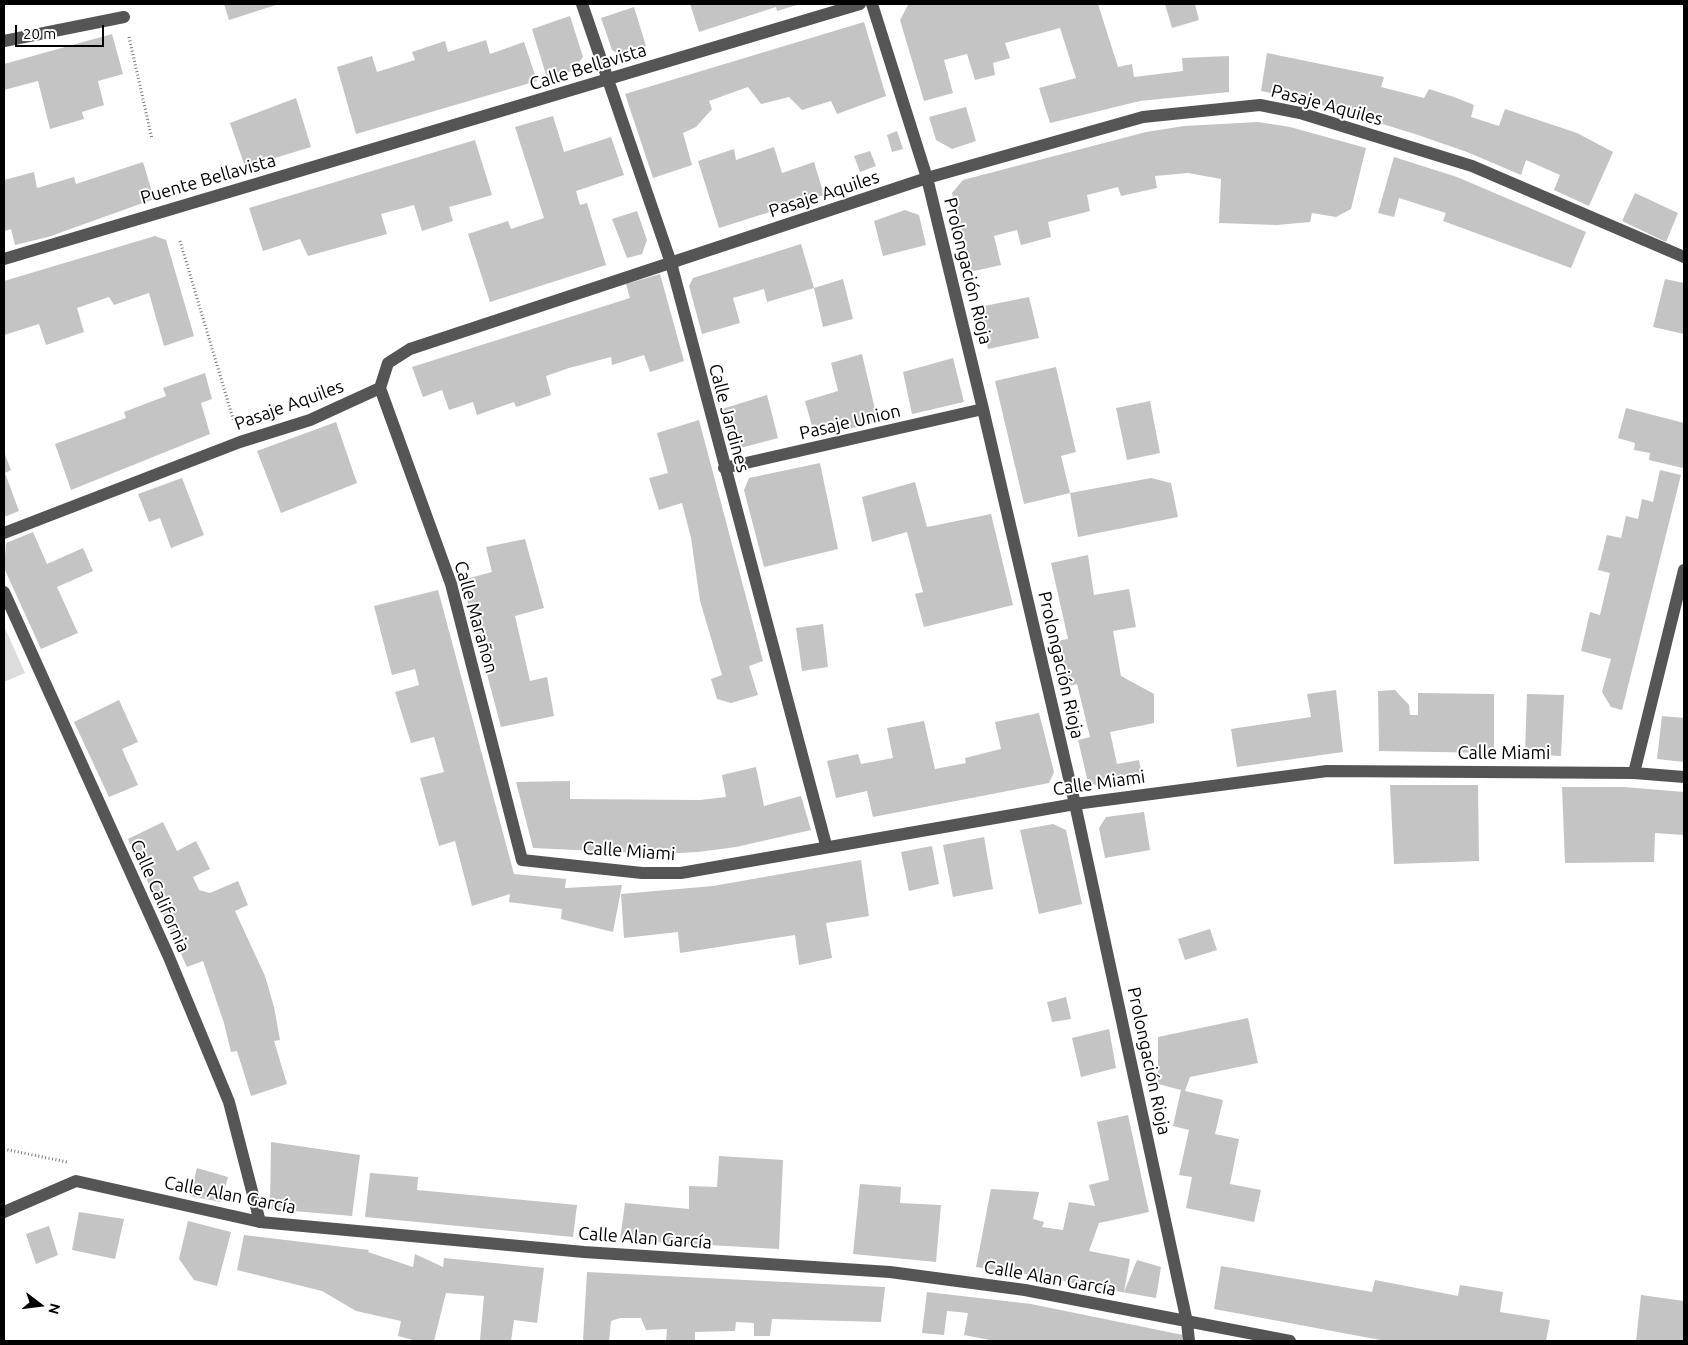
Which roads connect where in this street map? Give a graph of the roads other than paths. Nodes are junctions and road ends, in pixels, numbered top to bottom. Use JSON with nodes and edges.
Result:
{"nodes":[{"id":1,"x":582,"y":4,"type":"edge"},
{"id":2,"x":860,"y":4,"type":"edge"},
{"id":3,"x":872,"y":4,"type":"edge"},
{"id":4,"x":124,"y":17,"type":"road end"},
{"id":5,"x":4,"y":41,"type":"edge"},
{"id":6,"x":607,"y":80,"type":"junction"},
{"id":7,"x":326,"y":163,"type":"joint"},
{"id":8,"x":927,"y":178,"type":"junction"},
{"id":9,"x":1684,"y":257,"type":"edge"},
{"id":10,"x":4,"y":259,"type":"edge"},
{"id":11,"x":671,"y":263,"type":"junction"},
{"id":12,"x":380,"y":388,"type":"junction"},
{"id":13,"x":983,"y":409,"type":"junction"},
{"id":14,"x":724,"y":468,"type":"junction"},
{"id":15,"x":4,"y":533,"type":"edge"},
{"id":16,"x":1684,"y":570,"type":"edge"},
{"id":17,"x":4,"y":592,"type":"edge"},
{"id":18,"x":1634,"y":772,"type":"junction"},
{"id":19,"x":1684,"y":777,"type":"edge"},
{"id":20,"x":1075,"y":804,"type":"junction"},
{"id":21,"x":826,"y":846,"type":"junction"},
{"id":22,"x":522,"y":860,"type":"joint"},
{"id":23,"x":4,"y":1212,"type":"edge"},
{"id":24,"x":260,"y":1222,"type":"junction"},
{"id":25,"x":1187,"y":1322,"type":"junction"},
{"id":26,"x":1189,"y":1341,"type":"edge"},
{"id":27,"x":1290,"y":1341,"type":"edge"}],
"edges":[{"from":1,"to":6,"type":"street","name":"Calle Jardines"},
{"from":2,"to":6,"type":"street","name":"Calle Bellavista"},
{"from":3,"to":8,"type":"street","name":"Prolongación Rioja"},
{"from":4,"to":5,"type":"street"},
{"from":6,"to":7,"type":"street","name":"Calle Bellavista"},
{"from":6,"to":11,"type":"street","name":"Calle Jardines"},
{"from":7,"to":10,"type":"street","name":"Puente Bellavista"},
{"from":8,"to":9,"type":"street","name":"Pasaje Aquiles"},
{"from":8,"to":11,"type":"street","name":"Pasaje Aquiles"},
{"from":8,"to":13,"type":"street","name":"Prolongación Rioja"},
{"from":11,"to":12,"type":"street","name":"Pasaje Aquiles"},
{"from":11,"to":14,"type":"street","name":"Calle Jardines"},
{"from":12,"to":15,"type":"street","name":"Pasaje Aquiles"},
{"from":12,"to":22,"type":"street","name":"Calle Marañon"},
{"from":13,"to":14,"type":"street","name":"Pasaje Union"},
{"from":13,"to":20,"type":"street","name":"Prolongación Rioja"},
{"from":14,"to":21,"type":"street","name":"Calle Jardines"},
{"from":16,"to":18,"type":"street"},
{"from":17,"to":24,"type":"street","name":"Calle California"},
{"from":18,"to":19,"type":"street","name":"Calle Miami"},
{"from":18,"to":20,"type":"street","name":"Calle Miami"},
{"from":20,"to":21,"type":"street","name":"Calle Miami"},
{"from":20,"to":25,"type":"street","name":"Prolongación Rioja"},
{"from":21,"to":22,"type":"street","name":"Calle Miami"},
{"from":23,"to":24,"type":"street","name":"Calle Alan García"},
{"from":24,"to":25,"type":"street","name":"Calle Alan García"},
{"from":25,"to":26,"type":"street","name":"Prolongación Rioja"},
{"from":25,"to":27,"type":"street","name":"Calle Alan García"}]}
